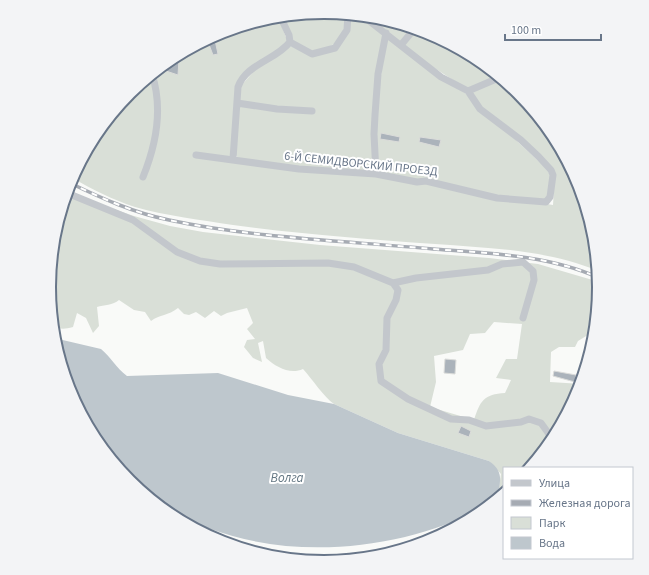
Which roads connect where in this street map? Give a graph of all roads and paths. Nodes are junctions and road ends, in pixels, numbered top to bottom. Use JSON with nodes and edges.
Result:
{"nodes":[{"id":1,"x":348,"y":20,"type":"edge"},
{"id":2,"x":283,"y":22,"type":"edge"},
{"id":3,"x":373,"y":23,"type":"edge"},
{"id":4,"x":386,"y":33,"type":"junction"},
{"id":5,"x":411,"y":33,"type":"edge"},
{"id":6,"x":290,"y":42,"type":"junction"},
{"id":7,"x":401,"y":45,"type":"junction"},
{"id":8,"x":154,"y":80,"type":"edge"},
{"id":9,"x":495,"y":80,"type":"edge"},
{"id":10,"x":468,"y":91,"type":"junction"},
{"id":11,"x":237,"y":103,"type":"junction"},
{"id":12,"x":312,"y":111,"type":"dead end"},
{"id":13,"x":196,"y":155,"type":"dead end"},
{"id":14,"x":233,"y":159,"type":"junction"},
{"id":15,"x":376,"y":174,"type":"junction"},
{"id":16,"x":143,"y":177,"type":"dead end"},
{"id":17,"x":72,"y":195,"type":"edge"},
{"id":18,"x":393,"y":283,"type":"junction"},
{"id":19,"x":524,"y":318,"type":"dead end"},
{"id":20,"x":551,"y":432,"type":"edge"},
{"id":21,"x":548,"y":433,"type":"joint"}],
"edges":[{"from":1,"to":6,"type":"street"},
{"from":2,"to":6,"type":"street"},
{"from":3,"to":4,"type":"street"},
{"from":4,"to":7,"type":"street"},
{"from":4,"to":15,"type":"street"},
{"from":5,"to":7,"type":"street"},
{"from":6,"to":11,"type":"street"},
{"from":7,"to":10,"type":"street"},
{"from":8,"to":16,"type":"street"},
{"from":9,"to":10,"type":"street"},
{"from":10,"to":15,"type":"street","name":"6-Й СЕМИДВОРСКИЙ ПРОЕЗД"},
{"from":11,"to":12,"type":"street"},
{"from":11,"to":14,"type":"street"},
{"from":13,"to":14,"type":"street","name":"6-Й СЕМИДВОРСКИЙ ПРОЕЗД"},
{"from":14,"to":15,"type":"street","name":"6-Й СЕМИДВОРСКИЙ ПРОЕЗД"},
{"from":17,"to":18,"type":"street"},
{"from":18,"to":19,"type":"street"},
{"from":18,"to":21,"type":"street"},
{"from":20,"to":21,"type":"street"}]}
